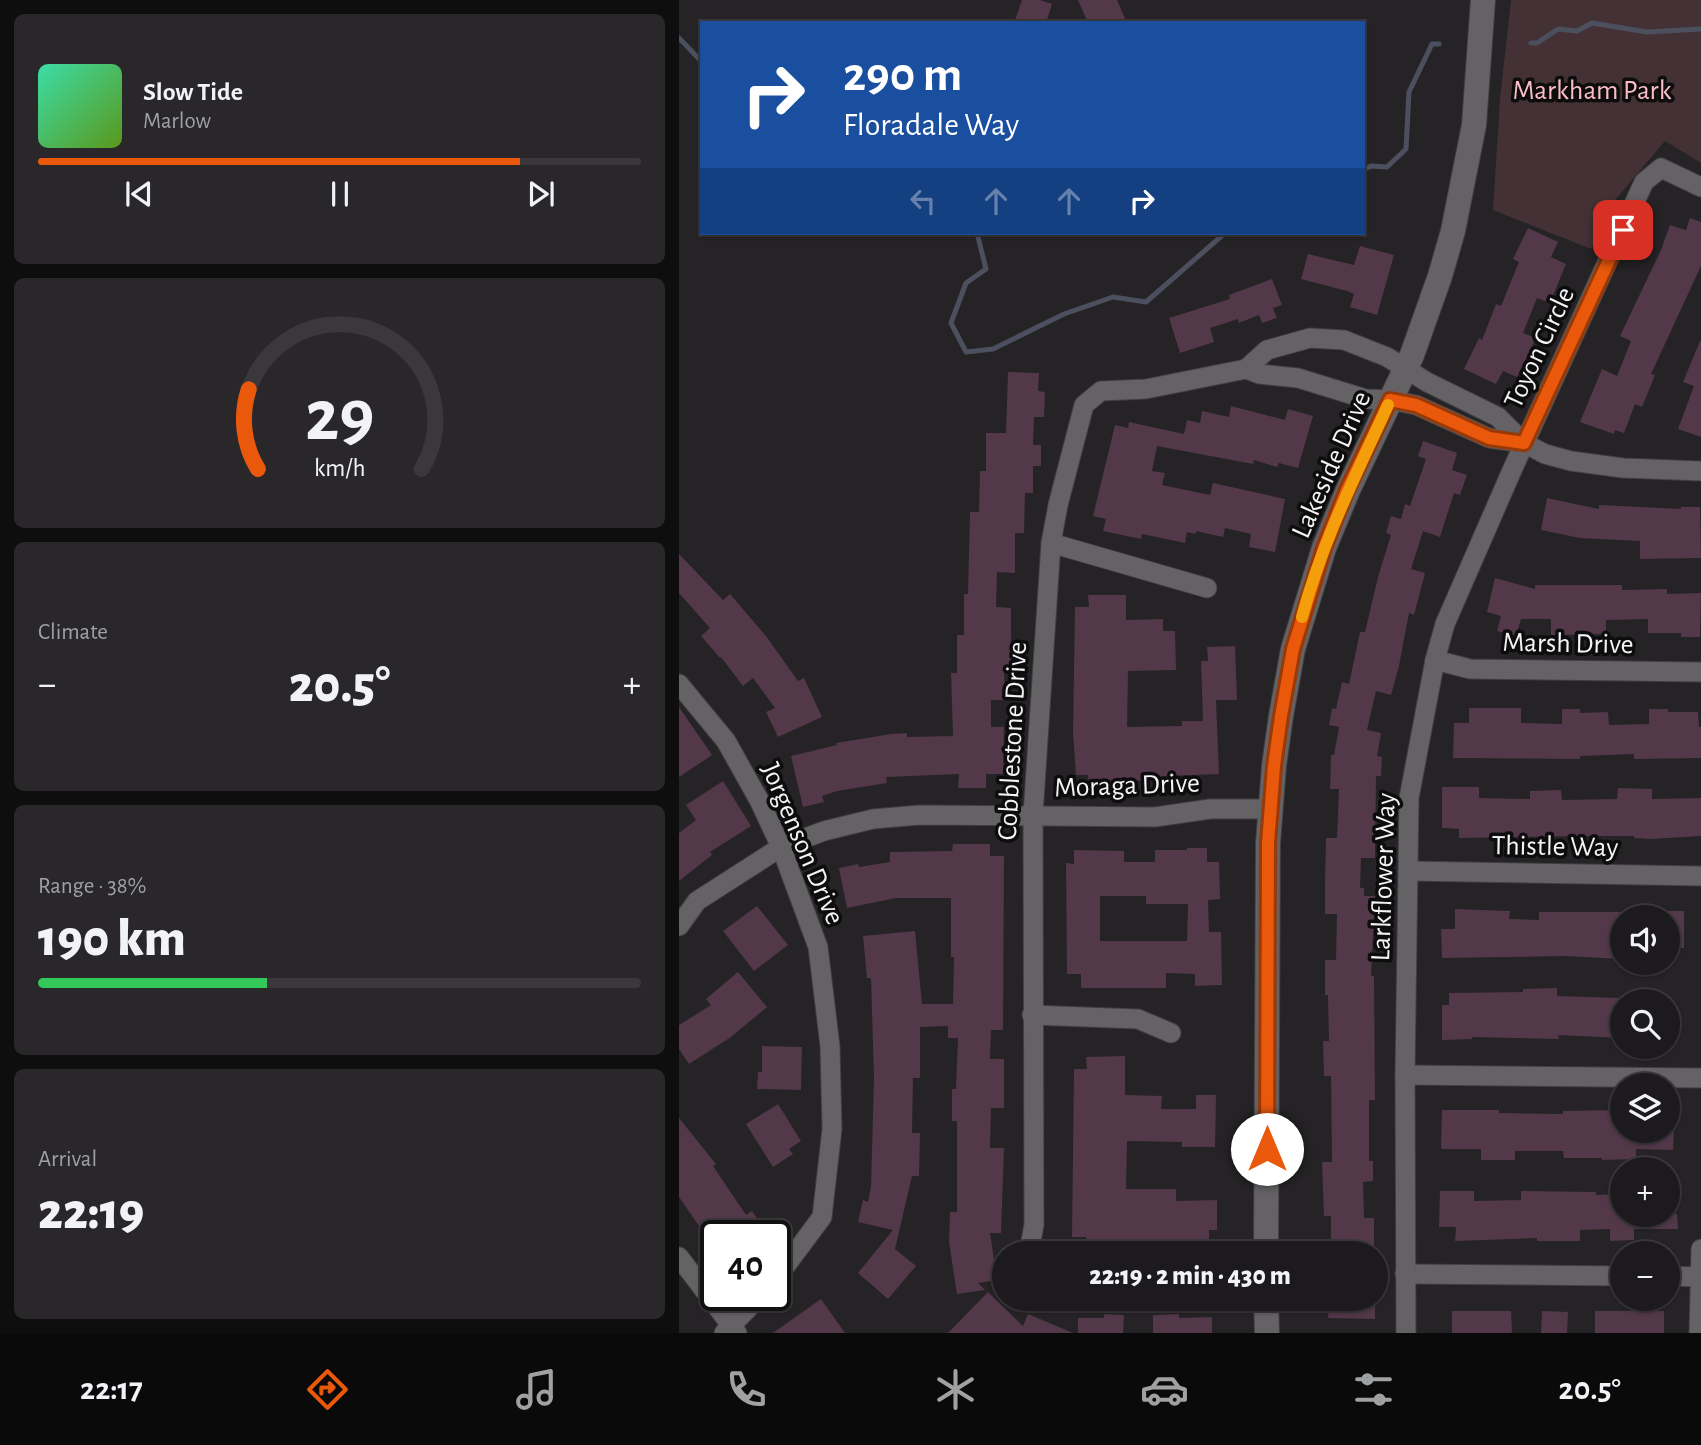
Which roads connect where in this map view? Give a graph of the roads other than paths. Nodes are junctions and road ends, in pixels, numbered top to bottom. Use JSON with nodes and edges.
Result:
{"nodes":[{"id":1,"x":1483,"y":0,"type":"edge"},
{"id":2,"x":1701,"y":187,"type":"edge"},
{"id":3,"x":1246,"y":369,"type":"junction"},
{"id":4,"x":1404,"y":369,"type":"junction"},
{"id":5,"x":1390,"y":400,"type":"junction"},
{"id":6,"x":1524,"y":443,"type":"junction"},
{"id":7,"x":1701,"y":471,"type":"edge"},
{"id":8,"x":1051,"y":544,"type":"junction"},
{"id":9,"x":1207,"y":588,"type":"dead end"},
{"id":10,"x":1435,"y":660,"type":"junction"},
{"id":11,"x":1701,"y":672,"type":"edge"},
{"id":12,"x":679,"y":684,"type":"edge"},
{"id":13,"x":1270,"y":809,"type":"junction"},
{"id":14,"x":1033,"y":815,"type":"junction"},
{"id":15,"x":781,"y":847,"type":"junction"},
{"id":16,"x":1408,"y":871,"type":"junction"},
{"id":17,"x":1701,"y":876,"type":"edge"},
{"id":18,"x":679,"y":926,"type":"edge"},
{"id":19,"x":1032,"y":1015,"type":"junction"},
{"id":20,"x":1171,"y":1033,"type":"dead end"},
{"id":21,"x":1405,"y":1075,"type":"junction"},
{"id":22,"x":1701,"y":1077,"type":"edge"},
{"id":23,"x":1031,"y":1241,"type":"edge"},
{"id":24,"x":1266,"y":1241,"type":"edge"},
{"id":25,"x":1701,"y":1249,"type":"edge"},
{"id":26,"x":679,"y":1257,"type":"edge"},
{"id":27,"x":791,"y":1259,"type":"edge"},
{"id":28,"x":1405,"y":1274,"type":"junction"},
{"id":29,"x":1610,"y":1276,"type":"edge"},
{"id":30,"x":1680,"y":1276,"type":"edge"},
{"id":31,"x":1700,"y":1276,"type":"edge"},
{"id":32,"x":748,"y":1311,"type":"edge"},
{"id":33,"x":1266,"y":1311,"type":"edge"},
{"id":34,"x":731,"y":1331,"type":"edge"},
{"id":35,"x":1267,"y":1333,"type":"edge"},
{"id":36,"x":1406,"y":1333,"type":"edge"},
{"id":37,"x":1699,"y":1333,"type":"edge"}],
"edges":[{"from":1,"to":4,"type":"street","name":"Lakeside Drive"},
{"from":2,"to":6,"type":"street","name":"Toyon Circle"},
{"from":3,"to":4,"type":"street","name":"Cobblestone Drive"},
{"from":3,"to":5,"type":"street","name":"Cobblestone Drive"},
{"from":3,"to":8,"type":"street","name":"Cobblestone Drive"},
{"from":4,"to":5,"type":"street","name":"Lakeside Drive"},
{"from":4,"to":6,"type":"street","name":"Cobblestone Drive"},
{"from":5,"to":6,"type":"street","name":"Cobblestone Drive"},
{"from":5,"to":13,"type":"street","name":"Lakeside Drive"},
{"from":6,"to":7,"type":"street"},
{"from":6,"to":10,"type":"street","name":"Larkflower Way"},
{"from":8,"to":9,"type":"street"},
{"from":8,"to":14,"type":"street","name":"Cobblestone Drive"},
{"from":10,"to":11,"type":"street","name":"Marsh Drive"},
{"from":10,"to":16,"type":"street","name":"Larkflower Way"},
{"from":12,"to":15,"type":"street","name":"Jorgenson Drive"},
{"from":13,"to":14,"type":"street","name":"Moraga Drive"},
{"from":13,"to":24,"type":"street","name":"Lakeside Drive"},
{"from":14,"to":15,"type":"street","name":"Moraga Drive"},
{"from":14,"to":19,"type":"street","name":"Cobblestone Drive"},
{"from":15,"to":18,"type":"street","name":"Moraga Drive"},
{"from":15,"to":27,"type":"street","name":"Jorgenson Drive"},
{"from":16,"to":17,"type":"street","name":"Thistle Way"},
{"from":16,"to":21,"type":"street","name":"Larkflower Way"},
{"from":19,"to":20,"type":"street"},
{"from":19,"to":23,"type":"street","name":"Cobblestone Drive"},
{"from":21,"to":22,"type":"street"},
{"from":21,"to":28,"type":"street","name":"Larkflower Way"},
{"from":25,"to":31,"type":"street"},
{"from":26,"to":34,"type":"street"},
{"from":28,"to":29,"type":"street"},
{"from":28,"to":36,"type":"street","name":"Larkflower Way"},
{"from":30,"to":31,"type":"street"},
{"from":31,"to":37,"type":"street"},
{"from":32,"to":34,"type":"street"},
{"from":33,"to":35,"type":"street"}]}
